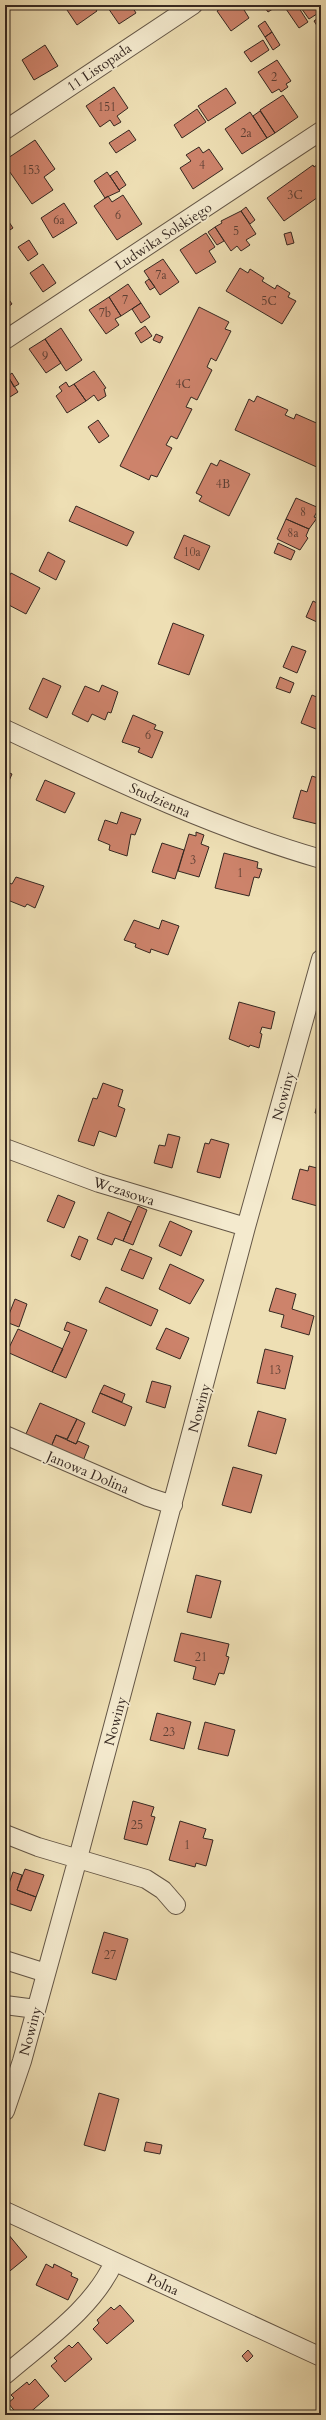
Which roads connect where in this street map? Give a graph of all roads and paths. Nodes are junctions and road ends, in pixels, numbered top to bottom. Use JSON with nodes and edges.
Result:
{"nodes":[{"id":1,"x":192,"y":5,"type":"edge"},
{"id":2,"x":5,"y":130,"type":"edge"},
{"id":3,"x":321,"y":131,"type":"edge"},
{"id":4,"x":5,"y":340,"type":"edge"},
{"id":5,"x":5,"y":729,"type":"edge"},
{"id":6,"x":321,"y":859,"type":"edge"},
{"id":7,"x":321,"y":960,"type":"edge"},
{"id":8,"x":5,"y":1148,"type":"edge"},
{"id":9,"x":246,"y":1227,"type":"junction"},
{"id":10,"x":5,"y":1435,"type":"edge"},
{"id":11,"x":173,"y":1505,"type":"junction"},
{"id":12,"x":5,"y":1834,"type":"edge"},
{"id":13,"x":78,"y":1858,"type":"junction"},
{"id":14,"x":176,"y":1905,"type":"dead end"},
{"id":15,"x":5,"y":1960,"type":"edge"},
{"id":16,"x":46,"y":1973,"type":"junction"},
{"id":17,"x":5,"y":2005,"type":"edge"},
{"id":18,"x":36,"y":2009,"type":"junction"},
{"id":19,"x":5,"y":2111,"type":"edge"},
{"id":20,"x":5,"y":2211,"type":"edge"},
{"id":21,"x":114,"y":2262,"type":"junction"},
{"id":22,"x":321,"y":2357,"type":"edge"},
{"id":23,"x":5,"y":2375,"type":"edge"}],
"edges":[{"from":1,"to":2,"type":"street","name":"11 Listopada"},
{"from":3,"to":4,"type":"street","name":"Ludwika Solskiego"},
{"from":5,"to":6,"type":"street","name":"Studzienna"},
{"from":7,"to":9,"type":"street","name":"Nowiny"},
{"from":8,"to":9,"type":"street","name":"Wczasowa"},
{"from":9,"to":11,"type":"street","name":"Nowiny"},
{"from":10,"to":11,"type":"street","name":"Janowa Dolina"},
{"from":11,"to":13,"type":"street","name":"Nowiny"},
{"from":12,"to":13,"type":"street"},
{"from":13,"to":14,"type":"street"},
{"from":13,"to":16,"type":"street","name":"Nowiny"},
{"from":15,"to":16,"type":"street"},
{"from":16,"to":18,"type":"street","name":"Nowiny"},
{"from":17,"to":18,"type":"street"},
{"from":18,"to":19,"type":"street","name":"Nowiny"},
{"from":20,"to":21,"type":"street","name":"Polna"},
{"from":21,"to":22,"type":"street","name":"Polna"},
{"from":21,"to":23,"type":"street"}]}
